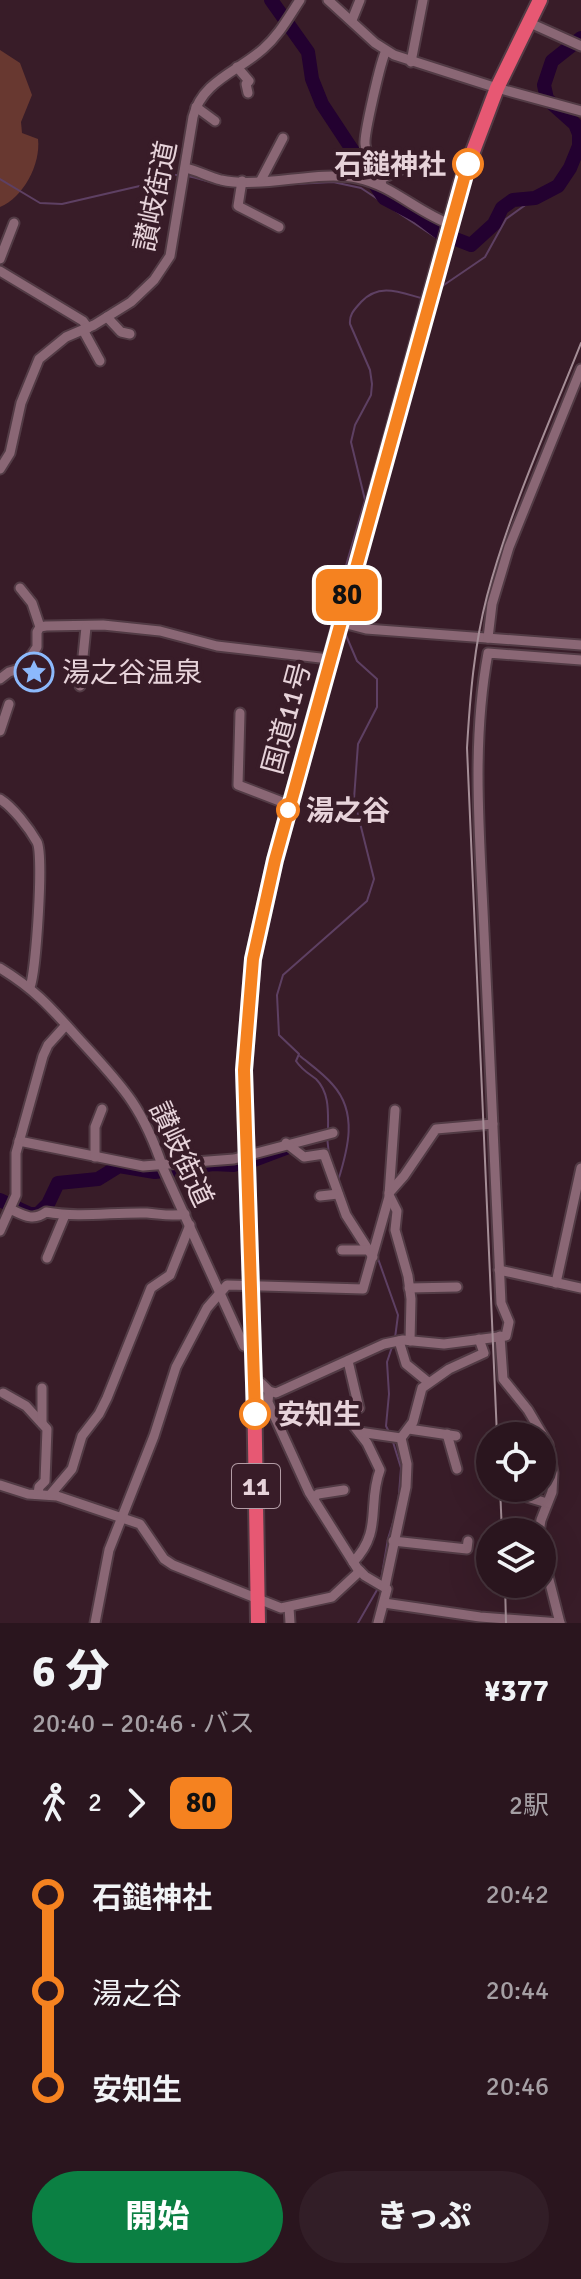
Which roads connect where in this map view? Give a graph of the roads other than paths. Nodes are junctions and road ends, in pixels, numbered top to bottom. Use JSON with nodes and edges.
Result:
{"nodes":[{"id":1,"x":300,"y":0,"type":"edge"},
{"id":2,"x":328,"y":0,"type":"edge"},
{"id":3,"x":360,"y":0,"type":"edge"},
{"id":4,"x":423,"y":0,"type":"edge"},
{"id":5,"x":540,"y":0,"type":"edge"},
{"id":6,"x":352,"y":20,"type":"junction"},
{"id":7,"x":530,"y":23,"type":"junction"},
{"id":8,"x":581,"y":46,"type":"edge"},
{"id":9,"x":386,"y":51,"type":"junction"},
{"id":10,"x":411,"y":62,"type":"junction"},
{"id":11,"x":237,"y":67,"type":"junction"},
{"id":12,"x":497,"y":88,"type":"junction"},
{"id":13,"x":248,"y":93,"type":"dead end"},
{"id":14,"x":196,"y":107,"type":"junction"},
{"id":15,"x":581,"y":111,"type":"edge"},
{"id":16,"x":215,"y":121,"type":"dead end"},
{"id":17,"x":283,"y":138,"type":"dead end"},
{"id":18,"x":408,"y":166,"type":"dead end"},
{"id":19,"x":185,"y":173,"type":"junction"},
{"id":20,"x":261,"y":180,"type":"junction"},
{"id":21,"x":382,"y":182,"type":"junction"},
{"id":22,"x":241,"y":184,"type":"junction"},
{"id":23,"x":14,"y":223,"type":"dead end"},
{"id":24,"x":450,"y":224,"type":"junction"},
{"id":25,"x":279,"y":227,"type":"dead end"},
{"id":26,"x":0,"y":259,"type":"edge"},
{"id":27,"x":0,"y":271,"type":"edge"},
{"id":28,"x":107,"y":317,"type":"junction"},
{"id":29,"x":85,"y":329,"type":"junction"},
{"id":30,"x":130,"y":334,"type":"dead end"},
{"id":31,"x":100,"y":361,"type":"dead end"},
{"id":32,"x":581,"y":369,"type":"edge"},
{"id":33,"x":0,"y":469,"type":"edge"},
{"id":34,"x":20,"y":588,"type":"dead end"},
{"id":35,"x":339,"y":622,"type":"junction"},
{"id":36,"x":40,"y":627,"type":"junction"},
{"id":37,"x":86,"y":627,"type":"junction"},
{"id":38,"x":488,"y":638,"type":"junction"},
{"id":39,"x":581,"y":645,"type":"edge"},
{"id":40,"x":329,"y":659,"type":"junction"},
{"id":41,"x":581,"y":660,"type":"edge"},
{"id":42,"x":0,"y":679,"type":"edge"},
{"id":43,"x":80,"y":686,"type":"dead end"},
{"id":44,"x":9,"y":704,"type":"dead end"},
{"id":45,"x":240,"y":713,"type":"dead end"},
{"id":46,"x":0,"y":731,"type":"edge"},
{"id":47,"x":0,"y":799,"type":"edge"},
{"id":48,"x":290,"y":805,"type":"junction"},
{"id":49,"x":0,"y":968,"type":"edge"},
{"id":50,"x":30,"y":987,"type":"junction"},
{"id":51,"x":66,"y":1025,"type":"junction"},
{"id":52,"x":102,"y":1109,"type":"dead end"},
{"id":53,"x":395,"y":1110,"type":"dead end"},
{"id":54,"x":493,"y":1124,"type":"junction"},
{"id":55,"x":333,"y":1133,"type":"dead end"},
{"id":56,"x":19,"y":1141,"type":"junction"},
{"id":57,"x":286,"y":1143,"type":"junction"},
{"id":58,"x":245,"y":1156,"type":"junction"},
{"id":59,"x":95,"y":1157,"type":"junction"},
{"id":60,"x":581,"y":1168,"type":"edge"},
{"id":61,"x":164,"y":1169,"type":"junction"},
{"id":62,"x":338,"y":1194,"type":"junction"},
{"id":63,"x":389,"y":1195,"type":"junction"},
{"id":64,"x":320,"y":1196,"type":"dead end"},
{"id":65,"x":10,"y":1209,"type":"junction"},
{"id":66,"x":185,"y":1214,"type":"junction"},
{"id":67,"x":65,"y":1215,"type":"junction"},
{"id":68,"x":190,"y":1225,"type":"junction"},
{"id":69,"x":0,"y":1231,"type":"edge"},
{"id":70,"x":342,"y":1250,"type":"dead end"},
{"id":71,"x":371,"y":1254,"type":"junction"},
{"id":72,"x":47,"y":1258,"type":"dead end"},
{"id":73,"x":499,"y":1270,"type":"junction"},
{"id":74,"x":556,"y":1283,"type":"junction"},
{"id":75,"x":251,"y":1285,"type":"junction"},
{"id":76,"x":457,"y":1287,"type":"dead end"},
{"id":77,"x":409,"y":1288,"type":"junction"},
{"id":78,"x":581,"y":1288,"type":"edge"},
{"id":79,"x":220,"y":1295,"type":"junction"},
{"id":80,"x":500,"y":1336,"type":"junction"},
{"id":81,"x":479,"y":1339,"type":"junction"},
{"id":82,"x":404,"y":1341,"type":"junction"},
{"id":83,"x":253,"y":1348,"type":"junction"},
{"id":84,"x":348,"y":1361,"type":"junction"},
{"id":85,"x":428,"y":1382,"type":"junction"},
{"id":86,"x":254,"y":1383,"type":"junction"},
{"id":87,"x":42,"y":1388,"type":"dead end"},
{"id":88,"x":269,"y":1391,"type":"junction"},
{"id":89,"x":3,"y":1393,"type":"dead end"},
{"id":90,"x":42,"y":1423,"type":"junction"},
{"id":91,"x":409,"y":1429,"type":"junction"},
{"id":92,"x":359,"y":1432,"type":"junction"},
{"id":93,"x":401,"y":1438,"type":"junction"},
{"id":94,"x":457,"y":1469,"type":"dead end"},
{"id":95,"x":0,"y":1485,"type":"edge"},
{"id":96,"x":344,"y":1490,"type":"dead end"},
{"id":97,"x":38,"y":1494,"type":"junction"},
{"id":98,"x":50,"y":1495,"type":"junction"},
{"id":99,"x":313,"y":1498,"type":"junction"},
{"id":100,"x":544,"y":1502,"type":"edge"},
{"id":101,"x":547,"y":1503,"type":"junction"},
{"id":102,"x":122,"y":1518,"type":"junction"},
{"id":103,"x":543,"y":1518,"type":"edge"},
{"id":104,"x":393,"y":1541,"type":"junction"},
{"id":105,"x":468,"y":1541,"type":"dead end"},
{"id":106,"x":353,"y":1562,"type":"junction"},
{"id":107,"x":360,"y":1571,"type":"junction"},
{"id":108,"x":385,"y":1586,"type":"junction"},
{"id":109,"x":554,"y":1598,"type":"edge"},
{"id":110,"x":257,"y":1600,"type":"junction"},
{"id":111,"x":384,"y":1603,"type":"junction"},
{"id":112,"x":289,"y":1607,"type":"junction"},
{"id":113,"x":424,"y":1609,"type":"junction"},
{"id":114,"x":479,"y":1620,"type":"edge"},
{"id":115,"x":95,"y":1623,"type":"edge"},
{"id":116,"x":258,"y":1623,"type":"edge"},
{"id":117,"x":290,"y":1623,"type":"edge"},
{"id":118,"x":378,"y":1623,"type":"edge"},
{"id":119,"x":421,"y":1623,"type":"edge"},
{"id":120,"x":560,"y":1623,"type":"edge"}],
"edges":[{"from":1,"to":11,"type":"street","name":"讃岐街道"},
{"from":2,"to":6,"type":"street"},
{"from":3,"to":6,"type":"street"},
{"from":4,"to":10,"type":"street"},
{"from":5,"to":7,"type":"highway","name":"国道11号","number":"11"},
{"from":6,"to":9,"type":"street"},
{"from":7,"to":8,"type":"street"},
{"from":7,"to":12,"type":"highway","name":"国道11号","number":"11"},
{"from":9,"to":10,"type":"street"},
{"from":9,"to":21,"type":"street"},
{"from":10,"to":12,"type":"street"},
{"from":11,"to":13,"type":"street"},
{"from":11,"to":14,"type":"street","name":"讃岐街道"},
{"from":12,"to":15,"type":"street"},
{"from":12,"to":24,"type":"highway","name":"国道11号","number":"11"},
{"from":14,"to":16,"type":"street"},
{"from":14,"to":19,"type":"street","name":"讃岐街道"},
{"from":17,"to":20,"type":"street"},
{"from":18,"to":21,"type":"street"},
{"from":19,"to":22,"type":"street"},
{"from":19,"to":28,"type":"street","name":"讃岐街道"},
{"from":20,"to":21,"type":"street"},
{"from":20,"to":22,"type":"street"},
{"from":21,"to":24,"type":"street"},
{"from":22,"to":25,"type":"street"},
{"from":23,"to":26,"type":"street"},
{"from":24,"to":35,"type":"highway","name":"国道11号","number":"11"},
{"from":27,"to":29,"type":"street"},
{"from":28,"to":29,"type":"street","name":"讃岐街道"},
{"from":28,"to":30,"type":"street"},
{"from":29,"to":31,"type":"street"},
{"from":29,"to":33,"type":"street","name":"讃岐街道"},
{"from":32,"to":38,"type":"street"},
{"from":34,"to":36,"type":"street"},
{"from":35,"to":38,"type":"street"},
{"from":35,"to":40,"type":"highway","name":"国道11号","number":"11"},
{"from":36,"to":37,"type":"street"},
{"from":36,"to":42,"type":"street"},
{"from":37,"to":40,"type":"street"},
{"from":37,"to":43,"type":"street"},
{"from":38,"to":39,"type":"street"},
{"from":40,"to":48,"type":"highway","name":"国道11号","number":"11"},
{"from":41,"to":54,"type":"street"},
{"from":44,"to":46,"type":"street"},
{"from":45,"to":48,"type":"street"},
{"from":47,"to":50,"type":"street"},
{"from":48,"to":58,"type":"highway","name":"国道11号","number":"11"},
{"from":49,"to":50,"type":"street","name":"讃岐街道"},
{"from":50,"to":51,"type":"street","name":"讃岐街道"},
{"from":51,"to":56,"type":"street"},
{"from":51,"to":61,"type":"street","name":"讃岐街道"},
{"from":52,"to":59,"type":"street"},
{"from":53,"to":63,"type":"street"},
{"from":54,"to":63,"type":"street"},
{"from":54,"to":73,"type":"street"},
{"from":55,"to":57,"type":"street"},
{"from":56,"to":59,"type":"street"},
{"from":56,"to":65,"type":"street"},
{"from":57,"to":58,"type":"street"},
{"from":57,"to":62,"type":"street"},
{"from":58,"to":61,"type":"street"},
{"from":58,"to":75,"type":"highway","name":"国道11号","number":"11"},
{"from":59,"to":61,"type":"street"},
{"from":60,"to":74,"type":"street"},
{"from":61,"to":66,"type":"street","name":"讃岐街道"},
{"from":62,"to":64,"type":"street"},
{"from":62,"to":71,"type":"street"},
{"from":63,"to":71,"type":"street"},
{"from":63,"to":77,"type":"street"},
{"from":65,"to":67,"type":"street"},
{"from":65,"to":69,"type":"street"},
{"from":66,"to":67,"type":"street"},
{"from":66,"to":68,"type":"street","name":"讃岐街道"},
{"from":67,"to":72,"type":"street"},
{"from":68,"to":79,"type":"street","name":"讃岐街道"},
{"from":68,"to":98,"type":"street"},
{"from":70,"to":71,"type":"street"},
{"from":71,"to":75,"type":"street"},
{"from":73,"to":74,"type":"street"},
{"from":73,"to":80,"type":"street"},
{"from":74,"to":78,"type":"street"},
{"from":75,"to":79,"type":"street"},
{"from":75,"to":83,"type":"highway","name":"国道11号","number":"11"},
{"from":76,"to":77,"type":"street"},
{"from":77,"to":82,"type":"street"},
{"from":79,"to":83,"type":"street","name":"讃岐街道"},
{"from":79,"to":102,"type":"street"},
{"from":80,"to":81,"type":"street"},
{"from":80,"to":101,"type":"street"},
{"from":81,"to":82,"type":"street"},
{"from":81,"to":85,"type":"street"},
{"from":82,"to":84,"type":"street"},
{"from":82,"to":85,"type":"street"},
{"from":83,"to":86,"type":"highway","name":"国道11号","number":"11"},
{"from":84,"to":88,"type":"street"},
{"from":84,"to":92,"type":"street"},
{"from":85,"to":91,"type":"street"},
{"from":86,"to":88,"type":"street"},
{"from":86,"to":110,"type":"highway","name":"国道11号","number":"11"},
{"from":87,"to":90,"type":"street"},
{"from":88,"to":99,"type":"street"},
{"from":89,"to":90,"type":"street"},
{"from":90,"to":97,"type":"street"},
{"from":91,"to":93,"type":"street"},
{"from":91,"to":94,"type":"street"},
{"from":92,"to":93,"type":"street"},
{"from":92,"to":106,"type":"street"},
{"from":93,"to":104,"type":"street"},
{"from":95,"to":97,"type":"street"},
{"from":96,"to":99,"type":"street"},
{"from":97,"to":98,"type":"street"},
{"from":98,"to":102,"type":"street"},
{"from":99,"to":106,"type":"street"},
{"from":100,"to":101,"type":"street"},
{"from":101,"to":103,"type":"street"},
{"from":102,"to":110,"type":"street"},
{"from":102,"to":115,"type":"street"},
{"from":104,"to":105,"type":"street"},
{"from":104,"to":108,"type":"street"},
{"from":106,"to":107,"type":"street"},
{"from":107,"to":108,"type":"street"},
{"from":107,"to":112,"type":"street"},
{"from":108,"to":111,"type":"street"},
{"from":109,"to":120,"type":"street"},
{"from":110,"to":112,"type":"street"},
{"from":110,"to":116,"type":"highway","name":"国道11号","number":"11"},
{"from":111,"to":113,"type":"street"},
{"from":111,"to":118,"type":"street"},
{"from":112,"to":117,"type":"street"},
{"from":113,"to":114,"type":"street"},
{"from":113,"to":119,"type":"street"},
{"from":114,"to":120,"type":"street"}]}
